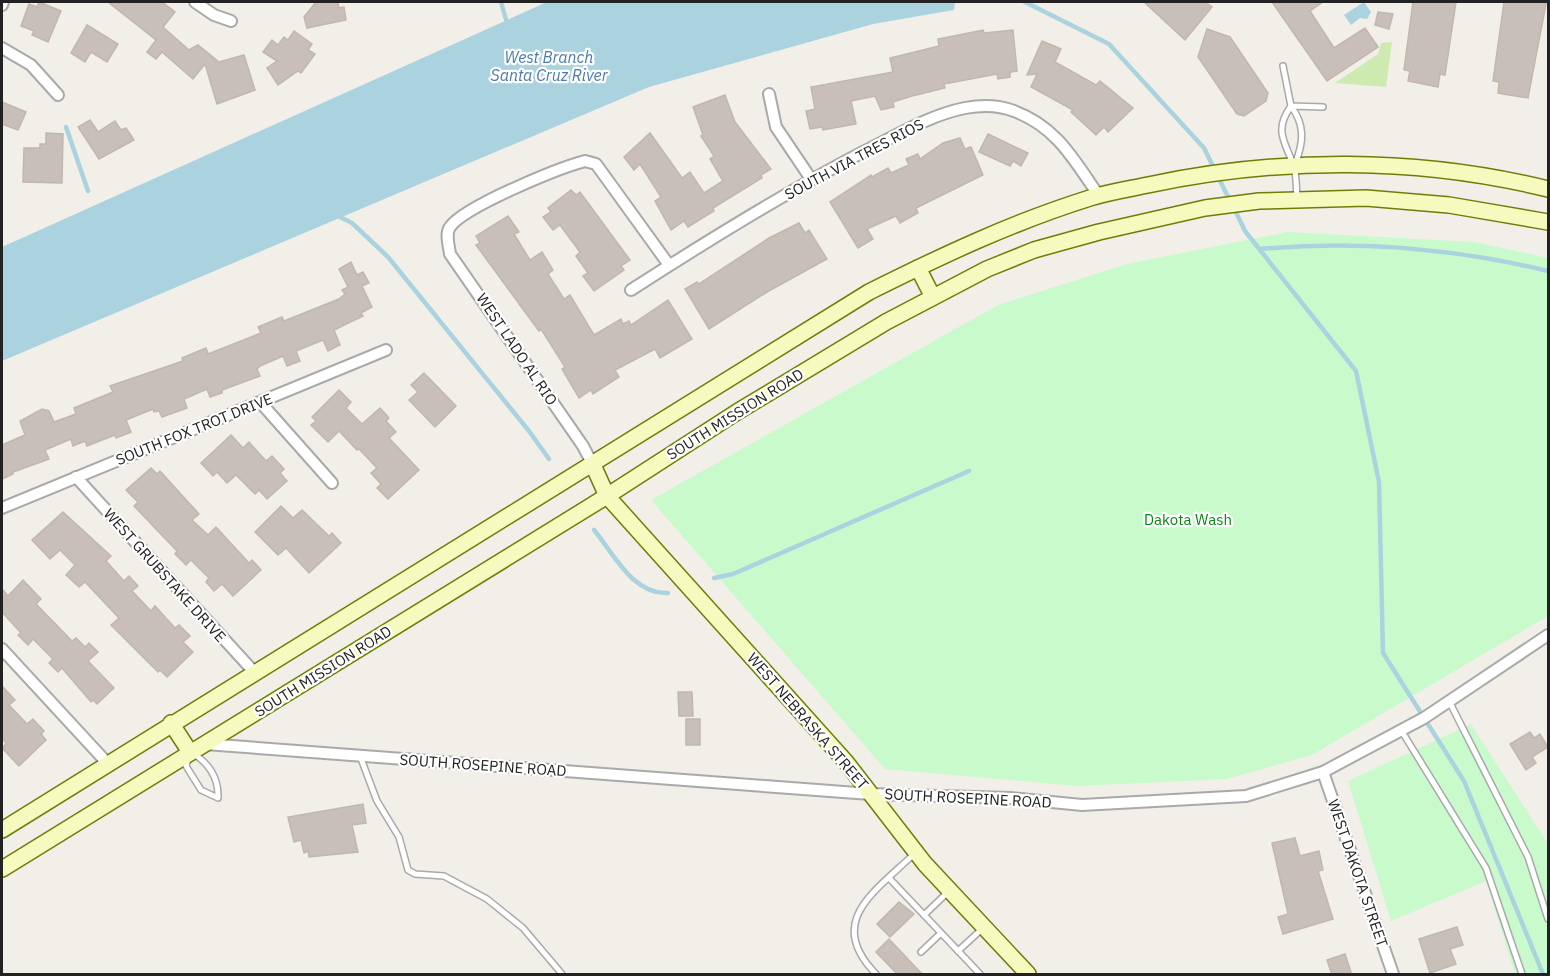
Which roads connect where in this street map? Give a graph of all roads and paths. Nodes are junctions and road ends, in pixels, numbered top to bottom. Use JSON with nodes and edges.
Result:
{"nodes":[{"id":1,"x":195,"y":2,"type":"edge"},
{"id":2,"x":231,"y":21,"type":"dead end"},
{"id":3,"x":2,"y":48,"type":"edge"},
{"id":4,"x":1283,"y":66,"type":"dead end"},
{"id":5,"x":770,"y":94,"type":"dead end"},
{"id":6,"x":58,"y":95,"type":"dead end"},
{"id":7,"x":1291,"y":106,"type":"junction"},
{"id":8,"x":1320,"y":107,"type":"dead end"},
{"id":9,"x":1294,"y":166,"type":"junction"},
{"id":10,"x":811,"y":179,"type":"junction"},
{"id":11,"x":1548,"y":189,"type":"edge"},
{"id":12,"x":1099,"y":196,"type":"junction"},
{"id":13,"x":1297,"y":199,"type":"junction"},
{"id":14,"x":1548,"y":222,"type":"edge"},
{"id":15,"x":669,"y":265,"type":"junction"},
{"id":16,"x":918,"y":268,"type":"junction"},
{"id":17,"x":631,"y":291,"type":"dead end"},
{"id":18,"x":933,"y":297,"type":"junction"},
{"id":19,"x":387,"y":350,"type":"dead end"},
{"id":20,"x":261,"y":403,"type":"junction"},
{"id":21,"x":593,"y":465,"type":"junction"},
{"id":22,"x":76,"y":477,"type":"junction"},
{"id":23,"x":332,"y":483,"type":"dead end"},
{"id":24,"x":607,"y":496,"type":"junction"},
{"id":25,"x":2,"y":508,"type":"edge"},
{"id":26,"x":1548,"y":635,"type":"edge"},
{"id":27,"x":2,"y":649,"type":"edge"},
{"id":28,"x":255,"y":673,"type":"junction"},
{"id":29,"x":1449,"y":701,"type":"junction"},
{"id":30,"x":171,"y":723,"type":"junction"},
{"id":31,"x":1401,"y":730,"type":"junction"},
{"id":32,"x":196,"y":748,"type":"junction"},
{"id":33,"x":360,"y":756,"type":"junction"},
{"id":34,"x":109,"y":765,"type":"junction"},
{"id":35,"x":1323,"y":772,"type":"junction"},
{"id":36,"x":870,"y":794,"type":"junction"},
{"id":37,"x":2,"y":830,"type":"edge"},
{"id":38,"x":916,"y":852,"type":"junction"},
{"id":39,"x":2,"y":869,"type":"edge"},
{"id":40,"x":889,"y":878,"type":"junction"},
{"id":41,"x":950,"y":890,"type":"junction"},
{"id":42,"x":924,"y":915,"type":"junction"},
{"id":43,"x":1548,"y":919,"type":"edge"},
{"id":44,"x":983,"y":927,"type":"junction"},
{"id":45,"x":941,"y":933,"type":"junction"},
{"id":46,"x":958,"y":951,"type":"junction"},
{"id":47,"x":921,"y":952,"type":"dead end"},
{"id":48,"x":562,"y":975,"type":"edge"},
{"id":49,"x":876,"y":975,"type":"edge"},
{"id":50,"x":980,"y":975,"type":"edge"},
{"id":51,"x":1028,"y":975,"type":"edge"},
{"id":52,"x":1393,"y":975,"type":"edge"},
{"id":53,"x":1522,"y":975,"type":"edge"}],
"edges":[{"from":1,"to":2,"type":"street"},
{"from":3,"to":6,"type":"street"},
{"from":4,"to":7,"type":"lane"},
{"from":5,"to":10,"type":"street"},
{"from":7,"to":8,"type":"lane"},
{"from":7,"to":9,"type":"lane"},
{"from":7,"to":9,"type":"lane"},
{"from":9,"to":11,"type":"main road"},
{"from":9,"to":12,"type":"main road"},
{"from":9,"to":13,"type":"lane"},
{"from":10,"to":12,"type":"street","name":"SOUTH VIA TRES RIOS"},
{"from":10,"to":15,"type":"street","name":"SOUTH VIA TRES RIOS"},
{"from":12,"to":16,"type":"main road"},
{"from":13,"to":14,"type":"main road","name":"SOUTH MISSION ROAD"},
{"from":13,"to":18,"type":"main road","name":"SOUTH MISSION ROAD"},
{"from":15,"to":17,"type":"street","name":"SOUTH VIA TRES RIOS"},
{"from":15,"to":21,"type":"street","name":"WEST LADO AL RIO"},
{"from":16,"to":18,"type":"main road"},
{"from":16,"to":21,"type":"main road"},
{"from":18,"to":24,"type":"main road","name":"SOUTH MISSION ROAD"},
{"from":19,"to":20,"type":"street","name":"SOUTH FOX TROT DRIVE"},
{"from":20,"to":22,"type":"street","name":"SOUTH FOX TROT DRIVE"},
{"from":20,"to":23,"type":"street"},
{"from":21,"to":24,"type":"main road","name":"WEST NEBRASKA STREET"},
{"from":21,"to":28,"type":"main road"},
{"from":22,"to":25,"type":"street","name":"SOUTH FOX TROT DRIVE"},
{"from":22,"to":28,"type":"street","name":"WEST GRUBSTAKE DRIVE"},
{"from":24,"to":32,"type":"main road","name":"SOUTH MISSION ROAD"},
{"from":24,"to":36,"type":"main road","name":"WEST NEBRASKA STREET"},
{"from":26,"to":29,"type":"street","name":"SOUTH ROSEPINE ROAD"},
{"from":27,"to":34,"type":"street"},
{"from":28,"to":30,"type":"main road"},
{"from":29,"to":31,"type":"street","name":"SOUTH ROSEPINE ROAD"},
{"from":29,"to":43,"type":"lane"},
{"from":30,"to":32,"type":"main road"},
{"from":30,"to":34,"type":"main road"},
{"from":31,"to":35,"type":"street","name":"SOUTH ROSEPINE ROAD"},
{"from":31,"to":53,"type":"lane"},
{"from":32,"to":32,"type":"lane"},
{"from":32,"to":33,"type":"street","name":"SOUTH ROSEPINE ROAD"},
{"from":32,"to":39,"type":"main road","name":"SOUTH MISSION ROAD"},
{"from":33,"to":36,"type":"street","name":"SOUTH ROSEPINE ROAD"},
{"from":33,"to":48,"type":"lane"},
{"from":34,"to":37,"type":"main road"},
{"from":35,"to":36,"type":"street","name":"SOUTH ROSEPINE ROAD"},
{"from":35,"to":52,"type":"street","name":"WEST DAKOTA STREET"},
{"from":36,"to":38,"type":"main road","name":"WEST NEBRASKA STREET"},
{"from":38,"to":40,"type":"lane"},
{"from":38,"to":41,"type":"main road","name":"WEST NEBRASKA STREET"},
{"from":40,"to":42,"type":"lane"},
{"from":40,"to":49,"type":"lane"},
{"from":41,"to":42,"type":"lane"},
{"from":41,"to":44,"type":"main road","name":"WEST NEBRASKA STREET"},
{"from":42,"to":45,"type":"lane"},
{"from":44,"to":46,"type":"lane"},
{"from":44,"to":51,"type":"main road","name":"WEST NEBRASKA STREET"},
{"from":45,"to":46,"type":"lane"},
{"from":45,"to":47,"type":"lane"},
{"from":46,"to":50,"type":"lane"}]}
